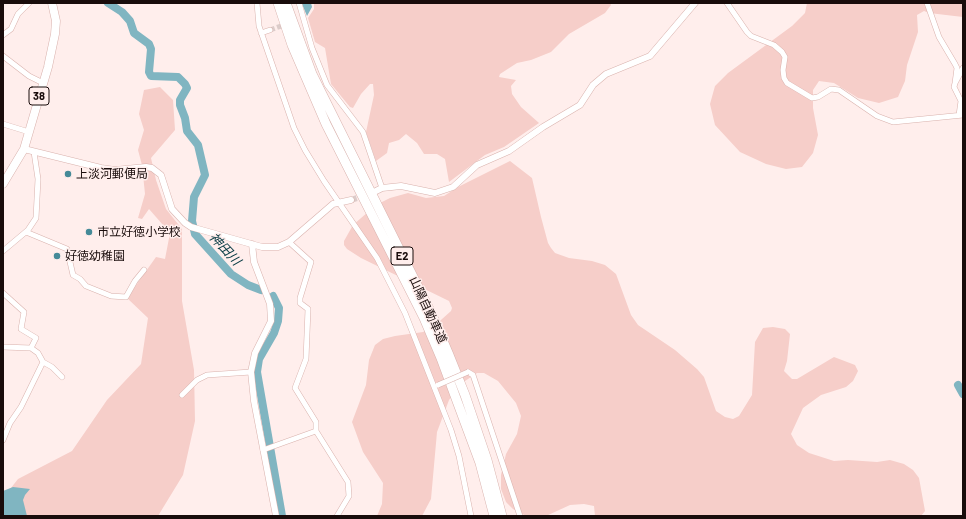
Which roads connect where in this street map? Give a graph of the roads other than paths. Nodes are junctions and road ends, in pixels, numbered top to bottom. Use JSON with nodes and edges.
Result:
{"nodes":[{"id":1,"x":29,"y":3,"type":"edge"},
{"id":2,"x":52,"y":3,"type":"edge"},
{"id":3,"x":257,"y":3,"type":"edge"},
{"id":4,"x":278,"y":3,"type":"edge"},
{"id":5,"x":286,"y":3,"type":"edge"},
{"id":6,"x":299,"y":3,"type":"edge"},
{"id":7,"x":695,"y":3,"type":"edge"},
{"id":8,"x":727,"y":3,"type":"edge"},
{"id":9,"x":927,"y":3,"type":"edge"},
{"id":10,"x":270,"y":30,"type":"tunnel mouth"},
{"id":11,"x":261,"y":33,"type":"junction"},
{"id":12,"x":3,"y":35,"type":"edge"},
{"id":13,"x":3,"y":56,"type":"edge"},
{"id":14,"x":963,"y":68,"type":"edge"},
{"id":15,"x":43,"y":83,"type":"junction"},
{"id":16,"x":955,"y":83,"type":"junction"},
{"id":17,"x":961,"y":115,"type":"edge"},
{"id":18,"x":3,"y":124,"type":"edge"},
{"id":19,"x":29,"y":132,"type":"junction"},
{"id":20,"x":24,"y":149,"type":"junction"},
{"id":21,"x":34,"y":152,"type":"junction"},
{"id":22,"x":3,"y":184,"type":"edge"},
{"id":23,"x":379,"y":190,"type":"joint"},
{"id":24,"x":351,"y":200,"type":"tunnel mouth"},
{"id":25,"x":339,"y":202,"type":"junction"},
{"id":26,"x":26,"y":232,"type":"junction"},
{"id":27,"x":289,"y":242,"type":"junction"},
{"id":28,"x":252,"y":244,"type":"junction"},
{"id":29,"x":3,"y":251,"type":"edge"},
{"id":30,"x":144,"y":270,"type":"dead end"},
{"id":31,"x":3,"y":294,"type":"edge"},
{"id":32,"x":3,"y":347,"type":"edge"},
{"id":33,"x":31,"y":348,"type":"junction"},
{"id":34,"x":43,"y":362,"type":"junction"},
{"id":35,"x":251,"y":372,"type":"junction"},
{"id":36,"x":62,"y":377,"type":"dead end"},
{"id":37,"x":436,"y":385,"type":"junction"},
{"id":38,"x":182,"y":395,"type":"dead end"},
{"id":39,"x":316,"y":431,"type":"junction"},
{"id":40,"x":3,"y":440,"type":"edge"},
{"id":41,"x":268,"y":449,"type":"junction"},
{"id":42,"x":276,"y":516,"type":"edge"},
{"id":43,"x":337,"y":516,"type":"edge"},
{"id":44,"x":470,"y":516,"type":"edge"},
{"id":45,"x":494,"y":516,"type":"edge"},
{"id":46,"x":503,"y":516,"type":"edge"},
{"id":47,"x":520,"y":516,"type":"edge"}],
"edges":[{"from":1,"to":12,"type":"street"},
{"from":2,"to":15,"type":"main road","number":"38"},
{"from":3,"to":11,"type":"street"},
{"from":4,"to":45,"type":"highway","name":"山陽自動車道","number":"E2"},
{"from":5,"to":46,"type":"highway","name":"山陽自動車道","number":"E2"},
{"from":6,"to":23,"type":"street"},
{"from":7,"to":23,"type":"street"},
{"from":8,"to":17,"type":"street"},
{"from":9,"to":16,"type":"street"},
{"from":10,"to":11,"type":"street"},
{"from":11,"to":25,"type":"street"},
{"from":13,"to":15,"type":"street"},
{"from":14,"to":16,"type":"street"},
{"from":15,"to":19,"type":"main road","number":"38"},
{"from":16,"to":17,"type":"street"},
{"from":18,"to":19,"type":"street"},
{"from":19,"to":20,"type":"main road","number":"38"},
{"from":20,"to":21,"type":"street"},
{"from":20,"to":22,"type":"main road","number":"38"},
{"from":21,"to":26,"type":"street"},
{"from":21,"to":28,"type":"street"},
{"from":24,"to":25,"type":"street"},
{"from":25,"to":27,"type":"street"},
{"from":25,"to":37,"type":"street"},
{"from":26,"to":29,"type":"street"},
{"from":26,"to":30,"type":"street"},
{"from":27,"to":28,"type":"street"},
{"from":27,"to":39,"type":"street"},
{"from":28,"to":35,"type":"street"},
{"from":31,"to":33,"type":"street"},
{"from":32,"to":33,"type":"street"},
{"from":33,"to":34,"type":"street"},
{"from":34,"to":36,"type":"street"},
{"from":34,"to":40,"type":"street"},
{"from":35,"to":38,"type":"street"},
{"from":35,"to":41,"type":"street"},
{"from":37,"to":44,"type":"street"},
{"from":37,"to":47,"type":"street","bridge":true},
{"from":39,"to":41,"type":"street"},
{"from":39,"to":43,"type":"street"},
{"from":41,"to":42,"type":"street"}]}
